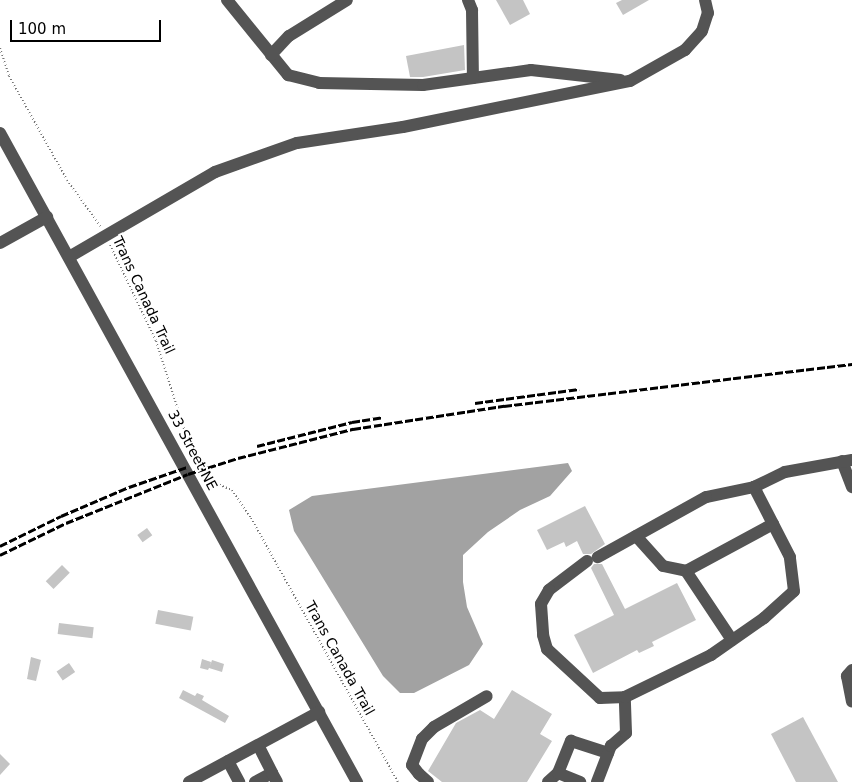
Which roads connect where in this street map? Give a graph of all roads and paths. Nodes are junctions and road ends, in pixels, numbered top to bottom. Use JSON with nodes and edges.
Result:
{"nodes":[{"id":1,"x":227,"y":0,"type":"edge"},
{"id":2,"x":347,"y":0,"type":"edge"},
{"id":3,"x":468,"y":0,"type":"edge"},
{"id":4,"x":705,"y":0,"type":"edge"},
{"id":5,"x":0,"y":48,"type":"edge"},
{"id":6,"x":271,"y":55,"type":"junction"},
{"id":7,"x":473,"y":78,"type":"junction"},
{"id":8,"x":630,"y":81,"type":"junction"},
{"id":9,"x":0,"y":133,"type":"edge"},
{"id":10,"x":47,"y":217,"type":"junction"},
{"id":11,"x":105,"y":236,"type":"junction"},
{"id":12,"x":0,"y":243,"type":"edge"},
{"id":13,"x":69,"y":256,"type":"junction"},
{"id":14,"x":847,"y":461,"type":"edge"},
{"id":15,"x":754,"y":487,"type":"junction"},
{"id":16,"x":852,"y":487,"type":"edge"},
{"id":17,"x":773,"y":524,"type":"junction"},
{"id":18,"x":636,"y":536,"type":"junction"},
{"id":19,"x":686,"y":571,"type":"junction"},
{"id":20,"x":732,"y":640,"type":"junction"},
{"id":21,"x":852,"y":670,"type":"edge"},
{"id":22,"x":487,"y":696,"type":"dead end"},
{"id":23,"x":625,"y":697,"type":"junction"},
{"id":24,"x":852,"y":702,"type":"edge"},
{"id":25,"x":320,"y":712,"type":"junction"},
{"id":26,"x":258,"y":745,"type":"junction"},
{"id":27,"x":608,"y":753,"type":"junction"},
{"id":28,"x":228,"y":761,"type":"junction"},
{"id":29,"x":558,"y":773,"type":"junction"},
{"id":30,"x":275,"y":777,"type":"edge"},
{"id":31,"x":207,"y":778,"type":"edge"},
{"id":32,"x":189,"y":782,"type":"edge"},
{"id":33,"x":239,"y":782,"type":"edge"},
{"id":34,"x":255,"y":782,"type":"edge"},
{"id":35,"x":357,"y":782,"type":"edge"},
{"id":36,"x":398,"y":782,"type":"edge"},
{"id":37,"x":428,"y":782,"type":"edge"},
{"id":38,"x":548,"y":782,"type":"edge"},
{"id":39,"x":580,"y":782,"type":"edge"},
{"id":40,"x":597,"y":782,"type":"edge"}],
"edges":[{"from":1,"to":6,"type":"street"},
{"from":2,"to":6,"type":"street"},
{"from":3,"to":7,"type":"street"},
{"from":4,"to":8,"type":"street"},
{"from":5,"to":11,"type":"path","name":"Trans Canada Trail"},
{"from":6,"to":7,"type":"street"},
{"from":7,"to":8,"type":"street"},
{"from":8,"to":11,"type":"street"},
{"from":9,"to":10,"type":"street","name":"33 Street NE"},
{"from":10,"to":12,"type":"street"},
{"from":10,"to":13,"type":"street","name":"33 Street NE"},
{"from":11,"to":13,"type":"street"},
{"from":11,"to":36,"type":"path","name":"Trans Canada Trail"},
{"from":13,"to":25,"type":"street","name":"33 Street NE"},
{"from":14,"to":15,"type":"street"},
{"from":14,"to":16,"type":"street"},
{"from":15,"to":17,"type":"street"},
{"from":15,"to":18,"type":"street"},
{"from":17,"to":19,"type":"street"},
{"from":17,"to":20,"type":"street"},
{"from":18,"to":19,"type":"street"},
{"from":18,"to":23,"type":"street"},
{"from":19,"to":20,"type":"street"},
{"from":20,"to":23,"type":"street"},
{"from":21,"to":24,"type":"street"},
{"from":22,"to":37,"type":"street"},
{"from":23,"to":27,"type":"street"},
{"from":25,"to":26,"type":"street"},
{"from":25,"to":35,"type":"street","name":"33 Street NE"},
{"from":26,"to":28,"type":"street"},
{"from":26,"to":30,"type":"street"},
{"from":27,"to":29,"type":"street"},
{"from":27,"to":40,"type":"street"},
{"from":28,"to":31,"type":"street"},
{"from":28,"to":33,"type":"street"},
{"from":29,"to":38,"type":"street"},
{"from":29,"to":39,"type":"street"},
{"from":30,"to":34,"type":"street"},
{"from":31,"to":32,"type":"street"}]}
